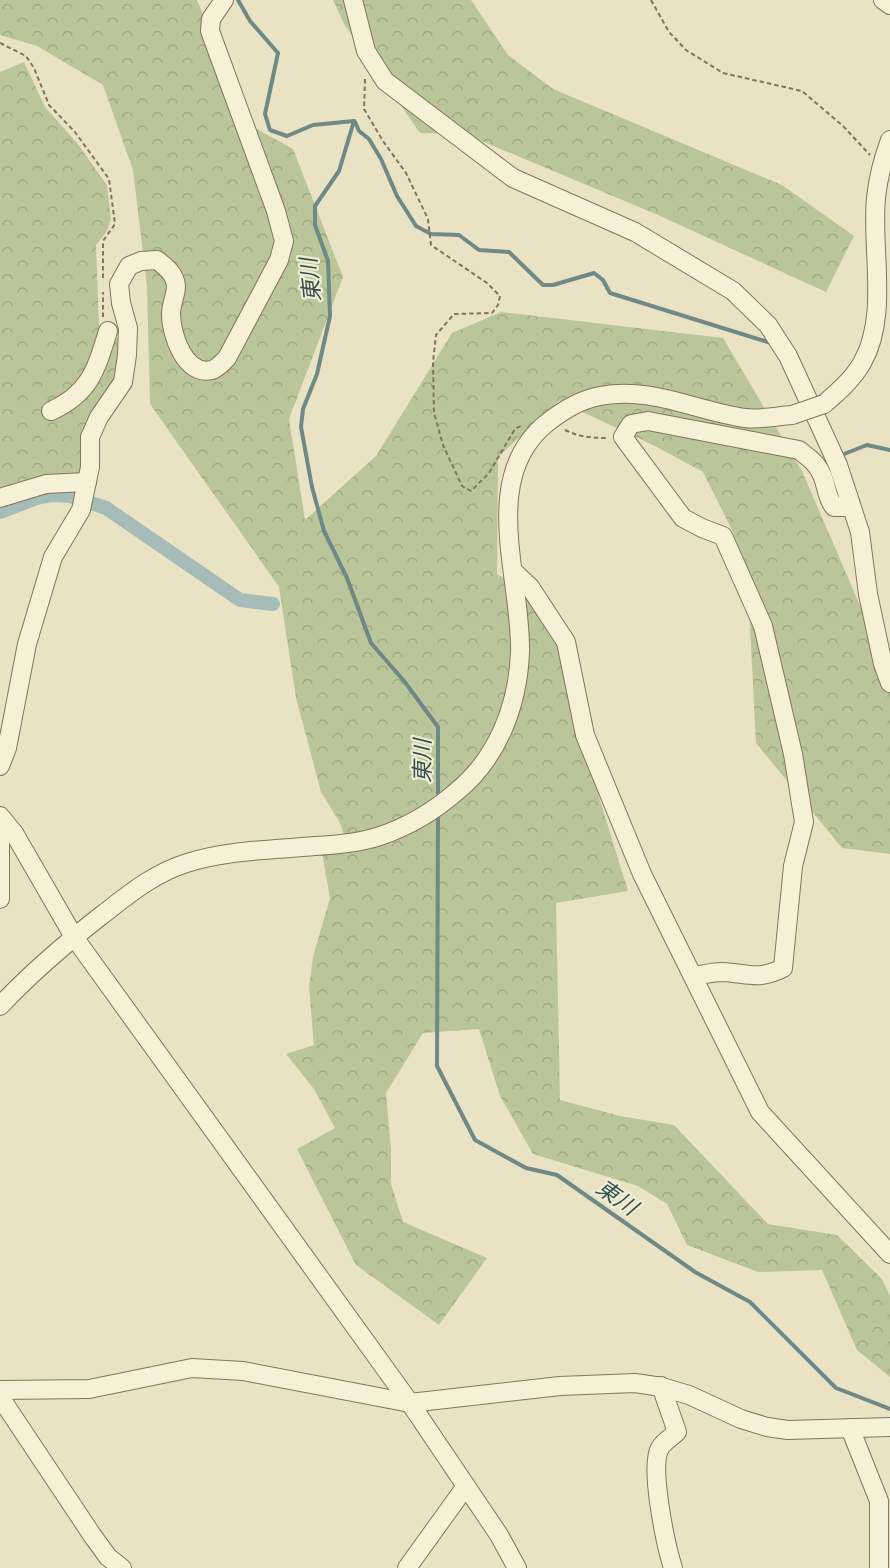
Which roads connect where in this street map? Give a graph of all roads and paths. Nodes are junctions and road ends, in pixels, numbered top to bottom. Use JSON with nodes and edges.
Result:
{"nodes":[{"id":1,"x":225,"y":0,"type":"edge"},
{"id":2,"x":353,"y":0,"type":"edge"},
{"id":3,"x":651,"y":0,"type":"edge"},
{"id":4,"x":883,"y":0,"type":"edge"},
{"id":5,"x":890,"y":5,"type":"edge"},
{"id":6,"x":0,"y":43,"type":"edge"},
{"id":7,"x":366,"y":74,"type":"dead end"},
{"id":8,"x":890,"y":140,"type":"edge"},
{"id":9,"x":881,"y":167,"type":"junction"},
{"id":10,"x":108,"y":331,"type":"joint"},
{"id":11,"x":51,"y":411,"type":"dead end"},
{"id":12,"x":549,"y":421,"type":"junction"},
{"id":13,"x":623,"y":437,"type":"junction"},
{"id":14,"x":87,"y":485,"type":"junction"},
{"id":15,"x":0,"y":498,"type":"edge"},
{"id":16,"x":851,"y":507,"type":"junction"},
{"id":17,"x":513,"y":571,"type":"junction"},
{"id":18,"x":890,"y":683,"type":"edge"},
{"id":19,"x":0,"y":766,"type":"edge"},
{"id":20,"x":0,"y":817,"type":"edge"},
{"id":21,"x":0,"y":899,"type":"edge"},
{"id":22,"x":74,"y":937,"type":"junction"},
{"id":23,"x":693,"y":976,"type":"junction"},
{"id":24,"x":0,"y":1006,"type":"edge"},
{"id":25,"x":890,"y":1254,"type":"edge"},
{"id":26,"x":660,"y":1386,"type":"junction"},
{"id":27,"x":0,"y":1390,"type":"edge"},
{"id":28,"x":0,"y":1397,"type":"edge"},
{"id":29,"x":410,"y":1403,"type":"junction"},
{"id":30,"x":890,"y":1427,"type":"edge"},
{"id":31,"x":850,"y":1428,"type":"junction"},
{"id":32,"x":466,"y":1486,"type":"junction"},
{"id":33,"x":122,"y":1568,"type":"edge"},
{"id":34,"x":406,"y":1568,"type":"edge"},
{"id":35,"x":517,"y":1568,"type":"edge"},
{"id":36,"x":673,"y":1568,"type":"edge"},
{"id":37,"x":879,"y":1568,"type":"edge"}],
"edges":[{"from":1,"to":14,"type":"street"},
{"from":2,"to":16,"type":"street"},
{"from":3,"to":9,"type":"path"},
{"from":4,"to":5,"type":"street"},
{"from":6,"to":10,"type":"path"},
{"from":7,"to":12,"type":"path"},
{"from":8,"to":9,"type":"street"},
{"from":9,"to":12,"type":"street","bridge":true},
{"from":10,"to":11,"type":"street"},
{"from":12,"to":13,"type":"path"},
{"from":12,"to":17,"type":"street"},
{"from":13,"to":16,"type":"street"},
{"from":13,"to":23,"type":"street"},
{"from":14,"to":15,"type":"street"},
{"from":14,"to":19,"type":"street"},
{"from":16,"to":18,"type":"street"},
{"from":17,"to":22,"type":"street"},
{"from":17,"to":23,"type":"street"},
{"from":20,"to":21,"type":"street"},
{"from":20,"to":22,"type":"street"},
{"from":22,"to":24,"type":"street"},
{"from":22,"to":29,"type":"street"},
{"from":23,"to":25,"type":"street"},
{"from":26,"to":29,"type":"street"},
{"from":26,"to":31,"type":"street"},
{"from":26,"to":36,"type":"street"},
{"from":27,"to":29,"type":"street"},
{"from":28,"to":33,"type":"street"},
{"from":29,"to":32,"type":"street"},
{"from":30,"to":31,"type":"street"},
{"from":31,"to":37,"type":"street"},
{"from":32,"to":34,"type":"street"},
{"from":32,"to":35,"type":"street"}]}
